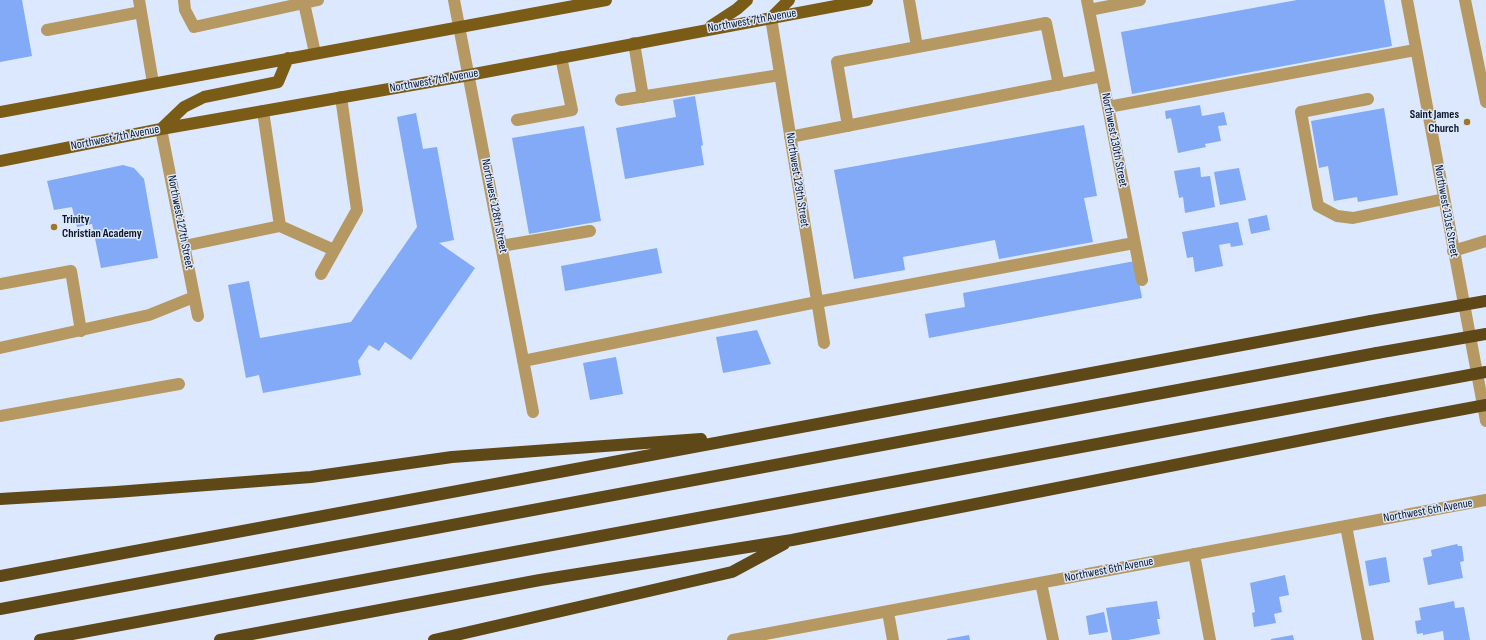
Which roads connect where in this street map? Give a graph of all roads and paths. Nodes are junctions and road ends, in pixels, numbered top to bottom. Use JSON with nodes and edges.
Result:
{"nodes":[{"id":1,"x":184,"y":0,"type":"edge"},
{"id":2,"x":318,"y":0,"type":"edge"},
{"id":3,"x":454,"y":0,"type":"edge"},
{"id":4,"x":606,"y":0,"type":"edge"},
{"id":5,"x":747,"y":0,"type":"edge"},
{"id":6,"x":789,"y":0,"type":"edge"},
{"id":7,"x":867,"y":0,"type":"edge"},
{"id":8,"x":909,"y":0,"type":"edge"},
{"id":9,"x":1140,"y":0,"type":"edge"},
{"id":10,"x":1407,"y":0,"type":"edge"},
{"id":11,"x":1465,"y":0,"type":"edge"},
{"id":12,"x":299,"y":2,"type":"edge"},
{"id":13,"x":1088,"y":5,"type":"edge"},
{"id":14,"x":140,"y":6,"type":"edge"},
{"id":15,"x":771,"y":18,"type":"junction"},
{"id":16,"x":459,"y":27,"type":"junction"},
{"id":17,"x":705,"y":29,"type":"junction"},
{"id":18,"x":47,"y":30,"type":"dead end"},
{"id":19,"x":634,"y":43,"type":"junction"},
{"id":20,"x":917,"y":47,"type":"junction"},
{"id":21,"x":1415,"y":50,"type":"junction"},
{"id":22,"x":315,"y":53,"type":"junction"},
{"id":23,"x":561,"y":57,"type":"junction"},
{"id":24,"x":288,"y":58,"type":"junction"},
{"id":25,"x":469,"y":75,"type":"junction"},
{"id":26,"x":780,"y":76,"type":"junction"},
{"id":27,"x":1102,"y":76,"type":"junction"},
{"id":28,"x":153,"y":83,"type":"junction"},
{"id":29,"x":1059,"y":85,"type":"junction"},
{"id":30,"x":341,"y":97,"type":"junction"},
{"id":31,"x":643,"y":97,"type":"junction"},
{"id":32,"x":1368,"y":99,"type":"dead end"},
{"id":33,"x":621,"y":100,"type":"dead end"},
{"id":34,"x":1486,"y":102,"type":"edge"},
{"id":35,"x":1108,"y":107,"type":"junction"},
{"id":36,"x":263,"y":111,"type":"junction"},
{"id":37,"x":0,"y":112,"type":"edge"},
{"id":38,"x":517,"y":120,"type":"dead end"},
{"id":39,"x":848,"y":126,"type":"junction"},
{"id":40,"x":161,"y":129,"type":"junction"},
{"id":41,"x":790,"y":137,"type":"junction"},
{"id":42,"x":0,"y":160,"type":"edge"},
{"id":43,"x":1444,"y":199,"type":"junction"},
{"id":44,"x":280,"y":226,"type":"junction"},
{"id":45,"x":590,"y":231,"type":"dead end"},
{"id":46,"x":1486,"y":241,"type":"edge"},
{"id":47,"x":1134,"y":243,"type":"junction"},
{"id":48,"x":184,"y":246,"type":"junction"},
{"id":49,"x":502,"y":246,"type":"junction"},
{"id":50,"x":334,"y":250,"type":"junction"},
{"id":51,"x":1453,"y":251,"type":"junction"},
{"id":52,"x":321,"y":274,"type":"dead end"},
{"id":53,"x":1142,"y":280,"type":"dead end"},
{"id":54,"x":0,"y":284,"type":"edge"},
{"id":55,"x":194,"y":297,"type":"junction"},
{"id":56,"x":1486,"y":301,"type":"edge"},
{"id":57,"x":817,"y":302,"type":"junction"},
{"id":58,"x":198,"y":316,"type":"dead end"},
{"id":59,"x":81,"y":331,"type":"junction"},
{"id":60,"x":1486,"y":334,"type":"edge"},
{"id":61,"x":824,"y":343,"type":"dead end"},
{"id":62,"x":0,"y":348,"type":"edge"},
{"id":63,"x":523,"y":360,"type":"junction"},
{"id":64,"x":1486,"y":372,"type":"edge"},
{"id":65,"x":179,"y":384,"type":"dead end"},
{"id":66,"x":1486,"y":405,"type":"edge"},
{"id":67,"x":533,"y":412,"type":"dead end"},
{"id":68,"x":0,"y":416,"type":"edge"},
{"id":69,"x":1486,"y":421,"type":"edge"},
{"id":70,"x":760,"y":435,"type":"junction"},
{"id":71,"x":0,"y":499,"type":"edge"},
{"id":72,"x":1486,"y":500,"type":"edge"},
{"id":73,"x":1346,"y":526,"type":"junction"},
{"id":74,"x":792,"y":540,"type":"junction"},
{"id":75,"x":1194,"y":554,"type":"junction"},
{"id":76,"x":0,"y":576,"type":"edge"},
{"id":77,"x":1041,"y":583,"type":"junction"},
{"id":78,"x":0,"y":609,"type":"edge"},
{"id":79,"x":888,"y":612,"type":"junction"},
{"id":80,"x":40,"y":640,"type":"edge"},
{"id":81,"x":220,"y":640,"type":"edge"},
{"id":82,"x":434,"y":640,"type":"edge"},
{"id":83,"x":734,"y":640,"type":"edge"},
{"id":84,"x":893,"y":640,"type":"edge"},
{"id":85,"x":1053,"y":640,"type":"edge"},
{"id":86,"x":1210,"y":640,"type":"edge"},
{"id":87,"x":1368,"y":640,"type":"edge"}],
"edges":[{"from":1,"to":12,"type":"street"},
{"from":2,"to":12,"type":"street"},
{"from":3,"to":16,"type":"street","name":"Northwest 128th Street"},
{"from":4,"to":16,"type":"main road"},
{"from":5,"to":17,"type":"main road"},
{"from":6,"to":15,"type":"main road"},
{"from":7,"to":15,"type":"main road","name":"Northwest 7th Avenue"},
{"from":8,"to":20,"type":"street"},
{"from":9,"to":13,"type":"street"},
{"from":10,"to":21,"type":"street","name":"Northwest 131st Street"},
{"from":11,"to":34,"type":"street"},
{"from":12,"to":22,"type":"street"},
{"from":13,"to":27,"type":"street","name":"Northwest 130th Street"},
{"from":14,"to":18,"type":"street"},
{"from":14,"to":28,"type":"street"},
{"from":15,"to":17,"type":"main road","name":"Northwest 7th Avenue"},
{"from":15,"to":26,"type":"street","name":"Northwest 129th Street"},
{"from":16,"to":22,"type":"main road"},
{"from":16,"to":25,"type":"street","name":"Northwest 128th Street"},
{"from":17,"to":19,"type":"main road","name":"Northwest 7th Avenue"},
{"from":19,"to":23,"type":"main road","name":"Northwest 7th Avenue"},
{"from":19,"to":31,"type":"street"},
{"from":20,"to":29,"type":"street"},
{"from":20,"to":39,"type":"street"},
{"from":21,"to":35,"type":"street"},
{"from":21,"to":43,"type":"street","name":"Northwest 131st Street"},
{"from":22,"to":24,"type":"main road"},
{"from":23,"to":25,"type":"main road","name":"Northwest 7th Avenue"},
{"from":23,"to":38,"type":"street"},
{"from":24,"to":28,"type":"main road"},
{"from":24,"to":40,"type":"main road"},
{"from":25,"to":30,"type":"main road","name":"Northwest 7th Avenue"},
{"from":25,"to":49,"type":"street","name":"Northwest 128th Street"},
{"from":26,"to":31,"type":"street"},
{"from":26,"to":41,"type":"street","name":"Northwest 129th Street"},
{"from":27,"to":29,"type":"street"},
{"from":27,"to":35,"type":"street","name":"Northwest 130th Street"},
{"from":28,"to":37,"type":"main road"},
{"from":29,"to":39,"type":"street"},
{"from":30,"to":36,"type":"main road","name":"Northwest 7th Avenue"},
{"from":30,"to":50,"type":"street"},
{"from":31,"to":33,"type":"street"},
{"from":32,"to":43,"type":"street"},
{"from":35,"to":47,"type":"street","name":"Northwest 130th Street"},
{"from":36,"to":40,"type":"main road","name":"Northwest 7th Avenue"},
{"from":36,"to":44,"type":"street"},
{"from":39,"to":41,"type":"street"},
{"from":40,"to":42,"type":"main road","name":"Northwest 7th Avenue"},
{"from":40,"to":48,"type":"street","name":"Northwest 127th Street"},
{"from":41,"to":57,"type":"street","name":"Northwest 129th Street"},
{"from":43,"to":51,"type":"street","name":"Northwest 131st Street"},
{"from":44,"to":48,"type":"street"},
{"from":44,"to":50,"type":"street"},
{"from":45,"to":49,"type":"street"},
{"from":46,"to":51,"type":"street"},
{"from":47,"to":53,"type":"street","name":"Northwest 130th Street"},
{"from":47,"to":57,"type":"street"},
{"from":48,"to":55,"type":"street","name":"Northwest 127th Street"},
{"from":49,"to":63,"type":"street","name":"Northwest 128th Street"},
{"from":50,"to":52,"type":"street"},
{"from":51,"to":69,"type":"street","name":"Northwest 131st Street"},
{"from":54,"to":59,"type":"street"},
{"from":55,"to":58,"type":"street","name":"Northwest 127th Street"},
{"from":55,"to":59,"type":"street"},
{"from":56,"to":70,"type":"highway","bridge":true},
{"from":57,"to":61,"type":"street","name":"Northwest 129th Street"},
{"from":57,"to":63,"type":"street"},
{"from":59,"to":62,"type":"street"},
{"from":60,"to":78,"type":"highway","bridge":true},
{"from":63,"to":67,"type":"street","name":"Northwest 128th Street"},
{"from":64,"to":80,"type":"highway","bridge":true},
{"from":65,"to":68,"type":"street"},
{"from":66,"to":74,"type":"highway","bridge":true},
{"from":70,"to":71,"type":"highway"},
{"from":70,"to":76,"type":"highway"},
{"from":72,"to":73,"type":"street","name":"Northwest 6th Avenue"},
{"from":73,"to":75,"type":"street","name":"Northwest 6th Avenue"},
{"from":73,"to":87,"type":"street"},
{"from":74,"to":81,"type":"highway"},
{"from":74,"to":82,"type":"highway"},
{"from":75,"to":77,"type":"street","name":"Northwest 6th Avenue"},
{"from":75,"to":86,"type":"street"},
{"from":77,"to":79,"type":"street","name":"Northwest 6th Avenue"},
{"from":77,"to":85,"type":"street"},
{"from":79,"to":83,"type":"street","name":"Northwest 6th Avenue"},
{"from":79,"to":84,"type":"street"}]}
